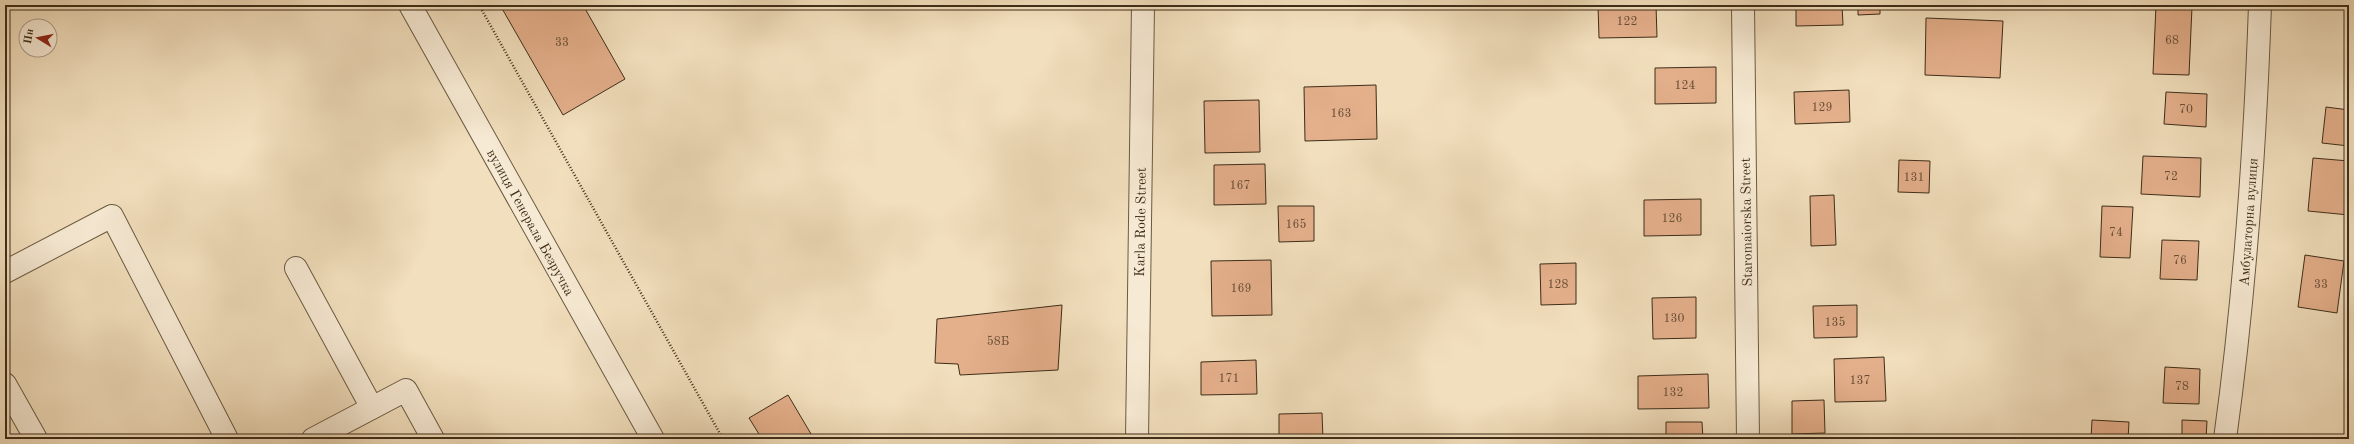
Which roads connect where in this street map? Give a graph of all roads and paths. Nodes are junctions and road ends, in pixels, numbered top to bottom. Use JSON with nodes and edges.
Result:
{"nodes":[{"id":1,"x":410,"y":5,"type":"edge"},
{"id":2,"x":479,"y":5,"type":"edge"},
{"id":3,"x":1143,"y":5,"type":"edge"},
{"id":4,"x":1743,"y":5,"type":"edge"},
{"id":5,"x":2260,"y":5,"type":"edge"},
{"id":6,"x":296,"y":268,"type":"dead end"},
{"id":7,"x":5,"y":272,"type":"edge"},
{"id":8,"x":5,"y":384,"type":"edge"},
{"id":9,"x":372,"y":408,"type":"junction"},
{"id":10,"x":36,"y":439,"type":"edge"},
{"id":11,"x":227,"y":439,"type":"edge"},
{"id":12,"x":313,"y":439,"type":"edge"},
{"id":13,"x":433,"y":439,"type":"edge"},
{"id":14,"x":653,"y":439,"type":"edge"},
{"id":15,"x":723,"y":439,"type":"edge"},
{"id":16,"x":1137,"y":439,"type":"edge"},
{"id":17,"x":1748,"y":439,"type":"edge"},
{"id":18,"x":2225,"y":439,"type":"edge"}],
"edges":[{"from":1,"to":14,"type":"street","name":"вулиця Генерала Безручка"},
{"from":2,"to":15,"type":"path"},
{"from":3,"to":16,"type":"street","name":"Karla Rode Street"},
{"from":4,"to":17,"type":"street","name":"Staromaiorska Street"},
{"from":5,"to":18,"type":"street","name":"Амбулаторна вулиця"},
{"from":6,"to":9,"type":"street"},
{"from":7,"to":11,"type":"street"},
{"from":8,"to":10,"type":"street"},
{"from":9,"to":12,"type":"street"},
{"from":9,"to":13,"type":"street"}]}
